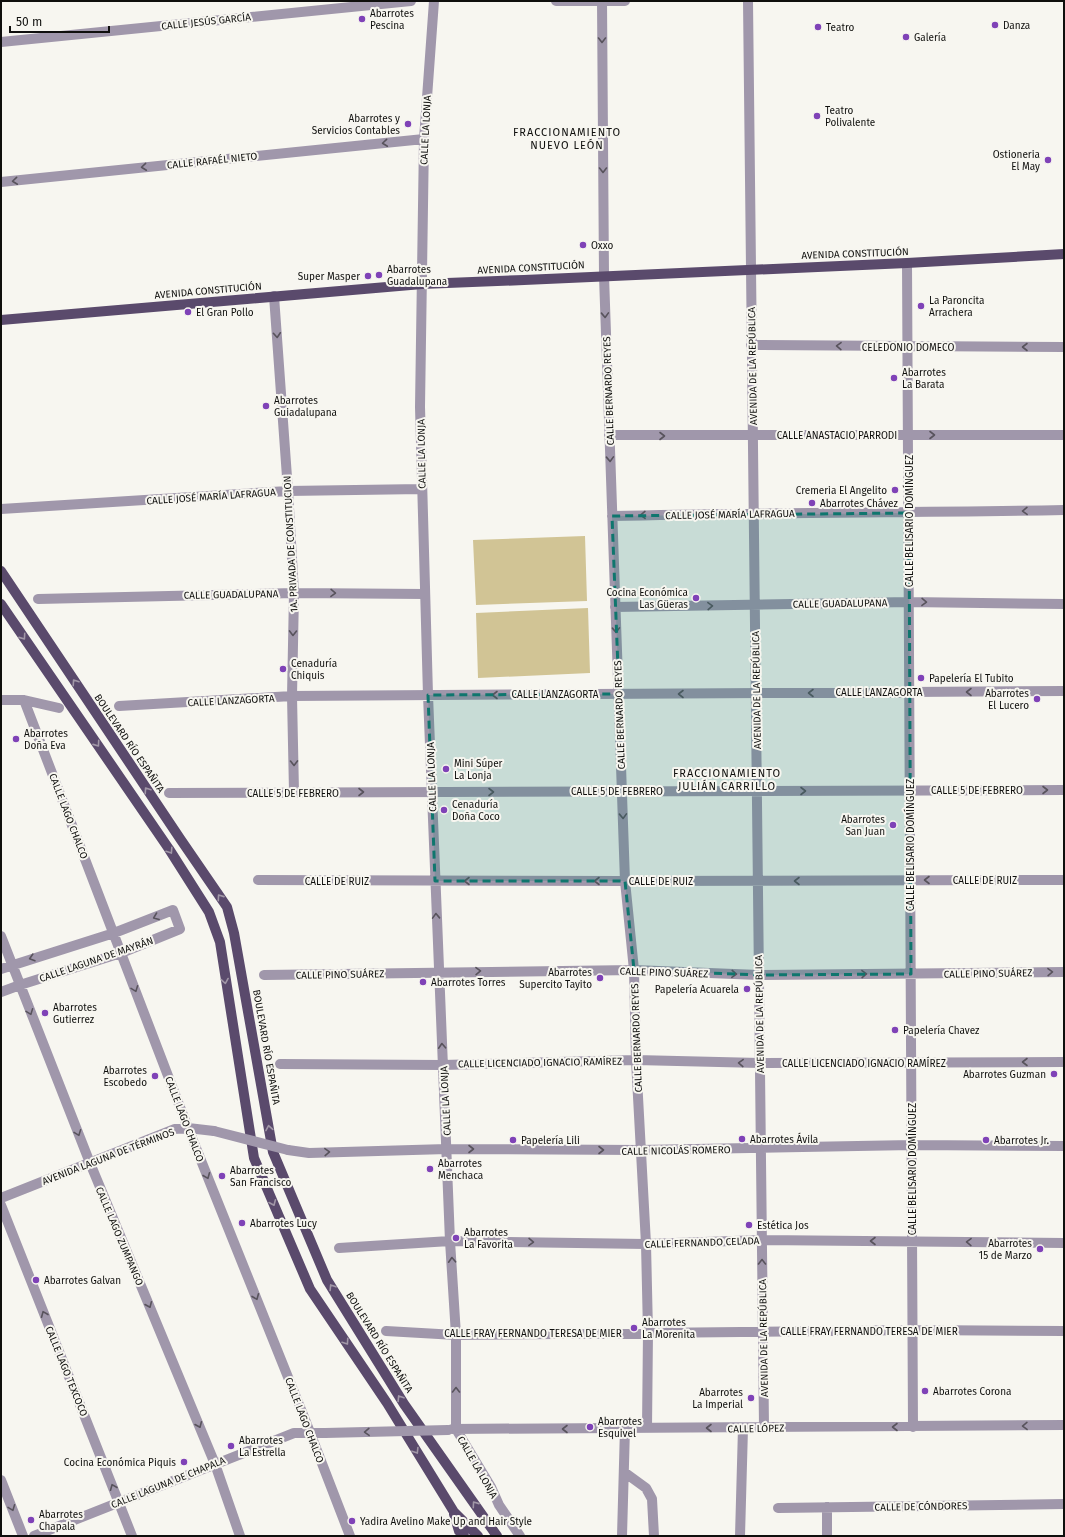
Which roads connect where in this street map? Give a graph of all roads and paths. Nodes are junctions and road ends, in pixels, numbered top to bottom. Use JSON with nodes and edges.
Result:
{"nodes":[{"id":1,"x":411,"y":1,"type":"edge"},
{"id":2,"x":434,"y":1,"type":"edge"},
{"id":3,"x":556,"y":1,"type":"edge"},
{"id":4,"x":602,"y":1,"type":"edge"},
{"id":5,"x":625,"y":1,"type":"edge"},
{"id":6,"x":748,"y":1,"type":"edge"},
{"id":7,"x":1,"y":42,"type":"edge"},
{"id":8,"x":424,"y":139,"type":"junction"},
{"id":9,"x":1,"y":182,"type":"edge"},
{"id":10,"x":1064,"y":254,"type":"edge"},
{"id":11,"x":908,"y":263,"type":"junction"},
{"id":12,"x":752,"y":269,"type":"junction"},
{"id":13,"x":604,"y":276,"type":"junction"},
{"id":14,"x":422,"y":284,"type":"junction"},
{"id":15,"x":274,"y":296,"type":"junction"},
{"id":16,"x":1,"y":320,"type":"edge"},
{"id":17,"x":751,"y":345,"type":"junction"},
{"id":18,"x":908,"y":347,"type":"junction"},
{"id":19,"x":1064,"y":347,"type":"edge"},
{"id":20,"x":908,"y":435,"type":"junction"},
{"id":21,"x":1064,"y":435,"type":"edge"},
{"id":22,"x":609,"y":436,"type":"junction"},
{"id":23,"x":753,"y":436,"type":"junction"},
{"id":24,"x":422,"y":489,"type":"junction"},
{"id":25,"x":288,"y":491,"type":"junction"},
{"id":26,"x":1,"y":509,"type":"edge"},
{"id":27,"x":1064,"y":510,"type":"edge"},
{"id":28,"x":754,"y":513,"type":"junction"},
{"id":29,"x":909,"y":513,"type":"junction"},
{"id":30,"x":612,"y":516,"type":"junction"},
{"id":31,"x":1,"y":571,"type":"edge"},
{"id":32,"x":294,"y":593,"type":"junction"},
{"id":33,"x":425,"y":594,"type":"junction"},
{"id":34,"x":38,"y":599,"type":"dead end"},
{"id":35,"x":909,"y":602,"type":"junction"},
{"id":36,"x":1,"y":604,"type":"edge"},
{"id":37,"x":1064,"y":604,"type":"edge"},
{"id":38,"x":755,"y":605,"type":"junction"},
{"id":39,"x":615,"y":607,"type":"junction"},
{"id":40,"x":1064,"y":691,"type":"edge"},
{"id":41,"x":910,"y":692,"type":"junction"},
{"id":42,"x":756,"y":693,"type":"junction"},
{"id":43,"x":619,"y":694,"type":"junction"},
{"id":44,"x":428,"y":695,"type":"junction"},
{"id":45,"x":292,"y":696,"type":"junction"},
{"id":46,"x":1,"y":700,"type":"edge"},
{"id":47,"x":24,"y":700,"type":"junction"},
{"id":48,"x":118,"y":706,"type":"dead end"},
{"id":49,"x":59,"y":708,"type":"dead end"},
{"id":50,"x":910,"y":790,"type":"junction"},
{"id":51,"x":1064,"y":790,"type":"edge"},
{"id":52,"x":622,"y":791,"type":"junction"},
{"id":53,"x":757,"y":791,"type":"junction"},
{"id":54,"x":294,"y":792,"type":"junction"},
{"id":55,"x":432,"y":792,"type":"junction"},
{"id":56,"x":169,"y":793,"type":"dead end"},
{"id":57,"x":258,"y":880,"type":"dead end"},
{"id":58,"x":910,"y":880,"type":"junction"},
{"id":59,"x":1064,"y":880,"type":"edge"},
{"id":60,"x":435,"y":881,"type":"junction"},
{"id":61,"x":625,"y":881,"type":"junction"},
{"id":62,"x":758,"y":881,"type":"junction"},
{"id":63,"x":114,"y":933,"type":"junction"},
{"id":64,"x":1,"y":936,"type":"edge"},
{"id":65,"x":122,"y":953,"type":"junction"},
{"id":66,"x":12,"y":965,"type":"junction"},
{"id":67,"x":1,"y":969,"type":"edge"},
{"id":68,"x":634,"y":970,"type":"junction"},
{"id":69,"x":439,"y":972,"type":"junction"},
{"id":70,"x":1064,"y":972,"type":"edge"},
{"id":71,"x":911,"y":974,"type":"junction"},
{"id":72,"x":264,"y":975,"type":"dead end"},
{"id":73,"x":759,"y":975,"type":"junction"},
{"id":74,"x":20,"y":985,"type":"junction"},
{"id":75,"x":1,"y":992,"type":"edge"},
{"id":76,"x":636,"y":1060,"type":"junction"},
{"id":77,"x":1064,"y":1062,"type":"edge"},
{"id":78,"x":760,"y":1063,"type":"junction"},
{"id":79,"x":912,"y":1063,"type":"junction"},
{"id":80,"x":280,"y":1064,"type":"dead end"},
{"id":81,"x":443,"y":1065,"type":"junction"},
{"id":82,"x":188,"y":1128,"type":"junction"},
{"id":83,"x":912,"y":1145,"type":"junction"},
{"id":84,"x":1064,"y":1146,"type":"edge"},
{"id":85,"x":761,"y":1148,"type":"junction"},
{"id":86,"x":447,"y":1149,"type":"junction"},
{"id":87,"x":288,"y":1150,"type":"joint"},
{"id":88,"x":640,"y":1150,"type":"junction"},
{"id":89,"x":90,"y":1163,"type":"junction"},
{"id":90,"x":1,"y":1198,"type":"edge"},
{"id":91,"x":1,"y":1205,"type":"edge"},
{"id":92,"x":762,"y":1240,"type":"junction"},
{"id":93,"x":450,"y":1241,"type":"junction"},
{"id":94,"x":912,"y":1241,"type":"junction"},
{"id":95,"x":1064,"y":1243,"type":"edge"},
{"id":96,"x":646,"y":1244,"type":"junction"},
{"id":97,"x":339,"y":1248,"type":"dead end"},
{"id":98,"x":913,"y":1330,"type":"junction"},
{"id":99,"x":386,"y":1331,"type":"dead end"},
{"id":100,"x":648,"y":1332,"type":"junction"},
{"id":101,"x":762,"y":1332,"type":"junction"},
{"id":102,"x":1064,"y":1332,"type":"edge"},
{"id":103,"x":456,"y":1335,"type":"junction"},
{"id":104,"x":1064,"y":1426,"type":"edge"},
{"id":105,"x":764,"y":1427,"type":"junction"},
{"id":106,"x":913,"y":1427,"type":"junction"},
{"id":107,"x":624,"y":1428,"type":"junction"},
{"id":108,"x":647,"y":1428,"type":"junction"},
{"id":109,"x":743,"y":1428,"type":"junction"},
{"id":110,"x":452,"y":1429,"type":"junction"},
{"id":111,"x":310,"y":1433,"type":"junction"},
{"id":112,"x":215,"y":1464,"type":"junction"},
{"id":113,"x":624,"y":1472,"type":"junction"},
{"id":114,"x":1,"y":1480,"type":"edge"},
{"id":115,"x":119,"y":1502,"type":"junction"},
{"id":116,"x":1064,"y":1504,"type":"edge"},
{"id":117,"x":827,"y":1507,"type":"junction"},
{"id":118,"x":778,"y":1508,"type":"dead end"},
{"id":119,"x":454,"y":1512,"type":"junction"},
{"id":120,"x":23,"y":1536,"type":"edge"},
{"id":121,"x":34,"y":1536,"type":"edge"},
{"id":122,"x":132,"y":1536,"type":"edge"},
{"id":123,"x":240,"y":1536,"type":"edge"},
{"id":124,"x":350,"y":1536,"type":"edge"},
{"id":125,"x":464,"y":1536,"type":"edge"},
{"id":126,"x":478,"y":1536,"type":"edge"},
{"id":127,"x":497,"y":1536,"type":"edge"},
{"id":128,"x":520,"y":1536,"type":"edge"},
{"id":129,"x":622,"y":1536,"type":"edge"},
{"id":130,"x":654,"y":1536,"type":"edge"},
{"id":131,"x":740,"y":1536,"type":"edge"},
{"id":132,"x":827,"y":1536,"type":"edge"}],
"edges":[{"from":1,"to":7,"type":"street","name":"CALLE JESÚS GARCÍA"},
{"from":2,"to":8,"type":"street","name":"CALLE LA LONJA"},
{"from":3,"to":4,"type":"street"},
{"from":4,"to":5,"type":"street"},
{"from":4,"to":13,"type":"street","name":"CALLE BERNARDO REYES","one_way":true},
{"from":6,"to":12,"type":"street","name":"AVENIDA DE LA REPÚBLICA"},
{"from":8,"to":9,"type":"street","name":"CALLE RAFAÉL NIETO","one_way":true},
{"from":8,"to":14,"type":"street","name":"CALLE LA LONJA"},
{"from":10,"to":11,"type":"main road","name":"AVENIDA CONSTITUCIÓN"},
{"from":11,"to":12,"type":"main road","name":"AVENIDA CONSTITUCIÓN"},
{"from":11,"to":18,"type":"street","name":"CALLE BELISARIO DOMÍNGUEZ"},
{"from":12,"to":13,"type":"main road","name":"AVENIDA CONSTITUCIÓN"},
{"from":12,"to":17,"type":"street","name":"AVENIDA DE LA REPÚBLICA"},
{"from":13,"to":14,"type":"main road","name":"AVENIDA CONSTITUCIÓN"},
{"from":13,"to":22,"type":"street","name":"CALLE BERNARDO REYES","one_way":true},
{"from":14,"to":15,"type":"main road","name":"AVENIDA CONSTITUCIÓN"},
{"from":14,"to":24,"type":"street","name":"CALLE LA LONJA"},
{"from":15,"to":16,"type":"main road","name":"AVENIDA CONSTITUCIÓN"},
{"from":15,"to":25,"type":"street","name":"1A. PRIVADA DE CONSTITUCION","one_way":true},
{"from":18,"to":17,"type":"street","name":"CELEDONIO DOMECO","one_way":true},
{"from":17,"to":23,"type":"street","name":"AVENIDA DE LA REPÚBLICA"},
{"from":19,"to":18,"type":"street","name":"CELEDONIO DOMECO","one_way":true},
{"from":18,"to":20,"type":"street","name":"CALLE BELISARIO DOMÍNGUEZ"},
{"from":20,"to":21,"type":"street","name":"CALLE ANASTACIO PARRODI","one_way":true},
{"from":20,"to":23,"type":"street","name":"CALLE ANASTACIO PARRODI"},
{"from":20,"to":29,"type":"street","name":"CALLE BELISARIO DOMÍNGUEZ"},
{"from":22,"to":23,"type":"street","name":"CALLE ANASTACIO PARRODI","one_way":true},
{"from":22,"to":30,"type":"street","name":"CALLE BERNARDO REYES","one_way":true},
{"from":23,"to":28,"type":"street","name":"AVENIDA DE LA REPÚBLICA"},
{"from":24,"to":25,"type":"street","name":"CALLE JOSÉ MARÍA LAFRAGUA"},
{"from":24,"to":33,"type":"street","name":"CALLE LA LONJA"},
{"from":25,"to":26,"type":"street","name":"CALLE JOSÉ MARÍA LAFRAGUA"},
{"from":25,"to":32,"type":"street","name":"1A. PRIVADA DE CONSTITUCION"},
{"from":27,"to":29,"type":"street","name":"CALLE JOSÉ MARÍA LAFRAGUA","one_way":true},
{"from":28,"to":29,"type":"street","name":"CALLE JOSÉ MARÍA LAFRAGUA"},
{"from":28,"to":30,"type":"street","name":"CALLE JOSÉ MARÍA LAFRAGUA","one_way":true},
{"from":28,"to":38,"type":"street","name":"AVENIDA DE LA REPÚBLICA"},
{"from":29,"to":35,"type":"street","name":"CALLE BELISARIO DOMÍNGUEZ"},
{"from":30,"to":39,"type":"street","name":"CALLE BERNARDO REYES"},
{"from":127,"to":31,"type":"main road","name":"BOULEVARD RÍO ESPAÑITA","one_way":true},
{"from":32,"to":33,"type":"street","name":"CALLE GUADALUPANA","one_way":true},
{"from":32,"to":34,"type":"street","name":"CALLE GUADALUPANA"},
{"from":32,"to":45,"type":"street","name":"1A. PRIVADA DE CONSTITUCION","one_way":true},
{"from":33,"to":44,"type":"street","name":"CALLE LA LONJA"},
{"from":35,"to":37,"type":"street","name":"CALLE GUADALUPANA","one_way":true},
{"from":35,"to":38,"type":"street","name":"CALLE GUADALUPANA"},
{"from":35,"to":41,"type":"street","name":"CALLE BELISARIO DOMÍNGUEZ"},
{"from":36,"to":119,"type":"main road","one_way":true},
{"from":39,"to":38,"type":"street","name":"CALLE GUADALUPANA","one_way":true},
{"from":38,"to":42,"type":"street","name":"AVENIDA DE LA REPÚBLICA"},
{"from":39,"to":43,"type":"street","name":"CALLE BERNARDO REYES","one_way":true},
{"from":40,"to":41,"type":"street","name":"CALLE LANZAGORTA","one_way":true},
{"from":41,"to":42,"type":"street","name":"CALLE LANZAGORTA","one_way":true},
{"from":41,"to":50,"type":"street","name":"CALLE BELISARIO DOMÍNGUEZ"},
{"from":42,"to":43,"type":"street","name":"CALLE LANZAGORTA","one_way":true},
{"from":42,"to":53,"type":"street","name":"AVENIDA DE LA REPÚBLICA"},
{"from":43,"to":44,"type":"street","name":"CALLE LANZAGORTA","one_way":true},
{"from":43,"to":52,"type":"street","name":"CALLE BERNARDO REYES"},
{"from":44,"to":45,"type":"street","name":"CALLE LANZAGORTA"},
{"from":44,"to":55,"type":"street","name":"CALLE LA LONJA"},
{"from":45,"to":48,"type":"street","name":"CALLE LANZAGORTA"},
{"from":45,"to":54,"type":"street","name":"1A. PRIVADA DE CONSTITUCION","one_way":true},
{"from":46,"to":47,"type":"street"},
{"from":47,"to":49,"type":"street"},
{"from":47,"to":63,"type":"street","name":"CALLE LAGO CHALCO"},
{"from":50,"to":51,"type":"street","name":"CALLE 5 DE FEBRERO","one_way":true},
{"from":53,"to":50,"type":"street","name":"CALLE 5 DE FEBRERO","one_way":true},
{"from":50,"to":58,"type":"street","name":"CALLE BELISARIO DOMÍNGUEZ"},
{"from":52,"to":53,"type":"street","name":"CALLE 5 DE FEBRERO"},
{"from":55,"to":52,"type":"street","name":"CALLE 5 DE FEBRERO","one_way":true},
{"from":52,"to":61,"type":"street","name":"CALLE BERNARDO REYES","one_way":true},
{"from":53,"to":62,"type":"street","name":"AVENIDA DE LA REPÚBLICA"},
{"from":54,"to":55,"type":"street","name":"CALLE 5 DE FEBRERO","one_way":true},
{"from":54,"to":56,"type":"street","name":"CALLE 5 DE FEBRERO"},
{"from":55,"to":60,"type":"street","name":"CALLE LA LONJA"},
{"from":57,"to":60,"type":"street","name":"CALLE DE RUIZ"},
{"from":59,"to":58,"type":"street","name":"CALLE DE RUIZ","one_way":true},
{"from":58,"to":62,"type":"street","name":"CALLE DE RUIZ","one_way":true},
{"from":58,"to":71,"type":"street","name":"CALLE BELISARIO DOMÍNGUEZ"},
{"from":61,"to":60,"type":"street","name":"CALLE DE RUIZ","one_way":true},
{"from":69,"to":60,"type":"street","name":"CALLE LA LONJA","one_way":true},
{"from":61,"to":62,"type":"street","name":"CALLE DE RUIZ"},
{"from":61,"to":68,"type":"street","name":"CALLE BERNARDO REYES"},
{"from":62,"to":73,"type":"street","name":"AVENIDA DE LA REPÚBLICA"},
{"from":63,"to":65,"type":"street","name":"CALLE LAGO CHALCO"},
{"from":65,"to":63,"type":"street","name":"CALLE LAGUNA DE MAYRÁN","one_way":true},
{"from":63,"to":66,"type":"street","name":"CALLE LAGUNA DE MAYRÁN","one_way":true},
{"from":64,"to":66,"type":"street","name":"CALLE LAGO ZUMPANGO"},
{"from":65,"to":74,"type":"street","name":"CALLE LAGUNA DE MAYRÁN"},
{"from":65,"to":82,"type":"street","name":"CALLE LAGO CHALCO","one_way":true},
{"from":66,"to":67,"type":"street","name":"CALLE LAGUNA DE MAYRÁN"},
{"from":66,"to":74,"type":"street","name":"CALLE LAGO ZUMPANGO"},
{"from":69,"to":68,"type":"street","name":"CALLE PINO SUÁREZ","one_way":true},
{"from":68,"to":73,"type":"street","name":"CALLE PINO SUÁREZ","one_way":true},
{"from":68,"to":76,"type":"street","name":"CALLE BERNARDO REYES"},
{"from":69,"to":72,"type":"street","name":"CALLE PINO SUÁREZ"},
{"from":81,"to":69,"type":"street","name":"CALLE LA LONJA","one_way":true},
{"from":71,"to":70,"type":"street","name":"CALLE PINO SUÁREZ","one_way":true},
{"from":73,"to":71,"type":"street","name":"CALLE PINO SUÁREZ","one_way":true},
{"from":71,"to":79,"type":"street","name":"CALLE BELISARIO DOMÍNGUEZ"},
{"from":73,"to":78,"type":"street","name":"AVENIDA DE LA REPÚBLICA"},
{"from":74,"to":75,"type":"street","name":"CALLE LAGUNA DE MAYRÁN"},
{"from":74,"to":89,"type":"street","name":"CALLE LAGO ZUMPANGO","one_way":true},
{"from":78,"to":76,"type":"street","name":"CALLE LICENCIADO IGNACIO RAMÍREZ","one_way":true},
{"from":76,"to":81,"type":"street","name":"CALLE LICENCIADO IGNACIO RAMÍREZ"},
{"from":76,"to":88,"type":"street","name":"CALLE BERNARDO REYES"},
{"from":77,"to":79,"type":"street","name":"CALLE LICENCIADO IGNACIO RAMÍREZ","one_way":true},
{"from":78,"to":79,"type":"street","name":"CALLE LICENCIADO IGNACIO RAMÍREZ"},
{"from":78,"to":85,"type":"street","name":"AVENIDA DE LA REPÚBLICA"},
{"from":79,"to":83,"type":"street","name":"CALLE BELISARIO DOMÍNGUEZ"},
{"from":80,"to":81,"type":"street","name":"CALLE LICENCIADO IGNACIO RAMÍREZ"},
{"from":81,"to":86,"type":"street","name":"CALLE LA LONJA"},
{"from":82,"to":87,"type":"street","name":"AVENIDA LAGUNA DE TÉRMINOS","bridge":true},
{"from":82,"to":89,"type":"street","name":"AVENIDA LAGUNA DE TÉRMINOS"},
{"from":82,"to":111,"type":"street","name":"CALLE LAGO CHALCO","one_way":true},
{"from":83,"to":84,"type":"street","name":"CALLE NICOLÁS ROMERO"},
{"from":83,"to":85,"type":"street","name":"CALLE NICOLÁS ROMERO"},
{"from":83,"to":94,"type":"street","name":"CALLE BELISARIO DOMÍNGUEZ"},
{"from":85,"to":88,"type":"street","name":"CALLE NICOLÁS ROMERO"},
{"from":85,"to":92,"type":"street","name":"AVENIDA DE LA REPÚBLICA"},
{"from":87,"to":86,"type":"street","name":"CALLE NICOLÁS ROMERO","one_way":true},
{"from":86,"to":88,"type":"street","name":"CALLE NICOLÁS ROMERO","one_way":true},
{"from":86,"to":93,"type":"street","name":"CALLE LA LONJA"},
{"from":88,"to":96,"type":"street","name":"CALLE BERNARDO REYES"},
{"from":89,"to":90,"type":"street","name":"AVENIDA LAGUNA DE TÉRMINOS"},
{"from":89,"to":112,"type":"street","name":"CALLE LAGO ZUMPANGO","one_way":true},
{"from":115,"to":91,"type":"street","name":"CALLE LAGO TEXCOCO","one_way":true},
{"from":94,"to":92,"type":"street","name":"CALLE FERNANDO CELADA","one_way":true},
{"from":92,"to":96,"type":"street","name":"CALLE FERNANDO CELADA"},
{"from":101,"to":92,"type":"street","name":"AVENIDA DE LA REPÚBLICA","one_way":true},
{"from":93,"to":96,"type":"street","name":"CALLE FERNANDO CELADA","one_way":true},
{"from":93,"to":97,"type":"street","name":"CALLE FERNANDO CELADA"},
{"from":103,"to":93,"type":"street","name":"CALLE LA LONJA","one_way":true},
{"from":95,"to":94,"type":"street","name":"CALLE FERNANDO CELADA","one_way":true},
{"from":94,"to":98,"type":"street","name":"CALLE BELISARIO DOMÍNGUEZ"},
{"from":96,"to":100,"type":"street","name":"CALLE BERNARDO REYES"},
{"from":98,"to":101,"type":"street","name":"CALLE FRAY FERNANDO TERESA DE MIER"},
{"from":98,"to":102,"type":"street","name":"CALLE FRAY FERNANDO TERESA DE MIER"},
{"from":98,"to":106,"type":"street","name":"CALLE BELISARIO DOMÍNGUEZ"},
{"from":99,"to":103,"type":"street","name":"CALLE FRAY FERNANDO TERESA DE MIER"},
{"from":100,"to":101,"type":"street","name":"CALLE FRAY FERNANDO TERESA DE MIER"},
{"from":100,"to":103,"type":"street","name":"CALLE FRAY FERNANDO TERESA DE MIER"},
{"from":100,"to":108,"type":"street","name":"CALLE BERNARDO REYES"},
{"from":101,"to":105,"type":"street","name":"AVENIDA DE LA REPÚBLICA"},
{"from":110,"to":103,"type":"street","name":"CALLE LA LONJA","one_way":true},
{"from":104,"to":106,"type":"street","name":"CALLE LÓPEZ","one_way":true},
{"from":106,"to":105,"type":"street","name":"CALLE LÓPEZ","one_way":true},
{"from":105,"to":109,"type":"street","name":"CALLE LÓPEZ"},
{"from":107,"to":108,"type":"street","name":"CALLE LÓPEZ"},
{"from":107,"to":110,"type":"street","name":"CALLE LÓPEZ","one_way":true},
{"from":107,"to":113,"type":"street"},
{"from":109,"to":108,"type":"street","name":"CALLE LÓPEZ","one_way":true},
{"from":109,"to":131,"type":"street"},
{"from":110,"to":111,"type":"street","name":"CALLE LAGUNA DE CHAPALA","one_way":true,"bridge":true},
{"from":110,"to":128,"type":"street","name":"CALLE LA LONJA"},
{"from":111,"to":112,"type":"street","name":"CALLE LAGUNA DE CHAPALA"},
{"from":111,"to":124,"type":"street","name":"CALLE LAGO CHALCO"},
{"from":112,"to":115,"type":"street","name":"CALLE LAGUNA DE CHAPALA"},
{"from":112,"to":123,"type":"street","name":"CALLE LAGO ZUMPANGO"},
{"from":113,"to":129,"type":"street"},
{"from":113,"to":130,"type":"street"},
{"from":114,"to":120,"type":"street","one_way":true},
{"from":115,"to":121,"type":"street","name":"CALLE LAGUNA DE CHAPALA"},
{"from":115,"to":122,"type":"street","name":"CALLE LAGO TEXCOCO"},
{"from":116,"to":117,"type":"street","name":"CALLE DE CÓNDORES"},
{"from":117,"to":118,"type":"street","name":"CALLE DE CÓNDORES"},
{"from":117,"to":132,"type":"street"},
{"from":119,"to":125,"type":"main road"},
{"from":119,"to":126,"type":"main road"}]}
